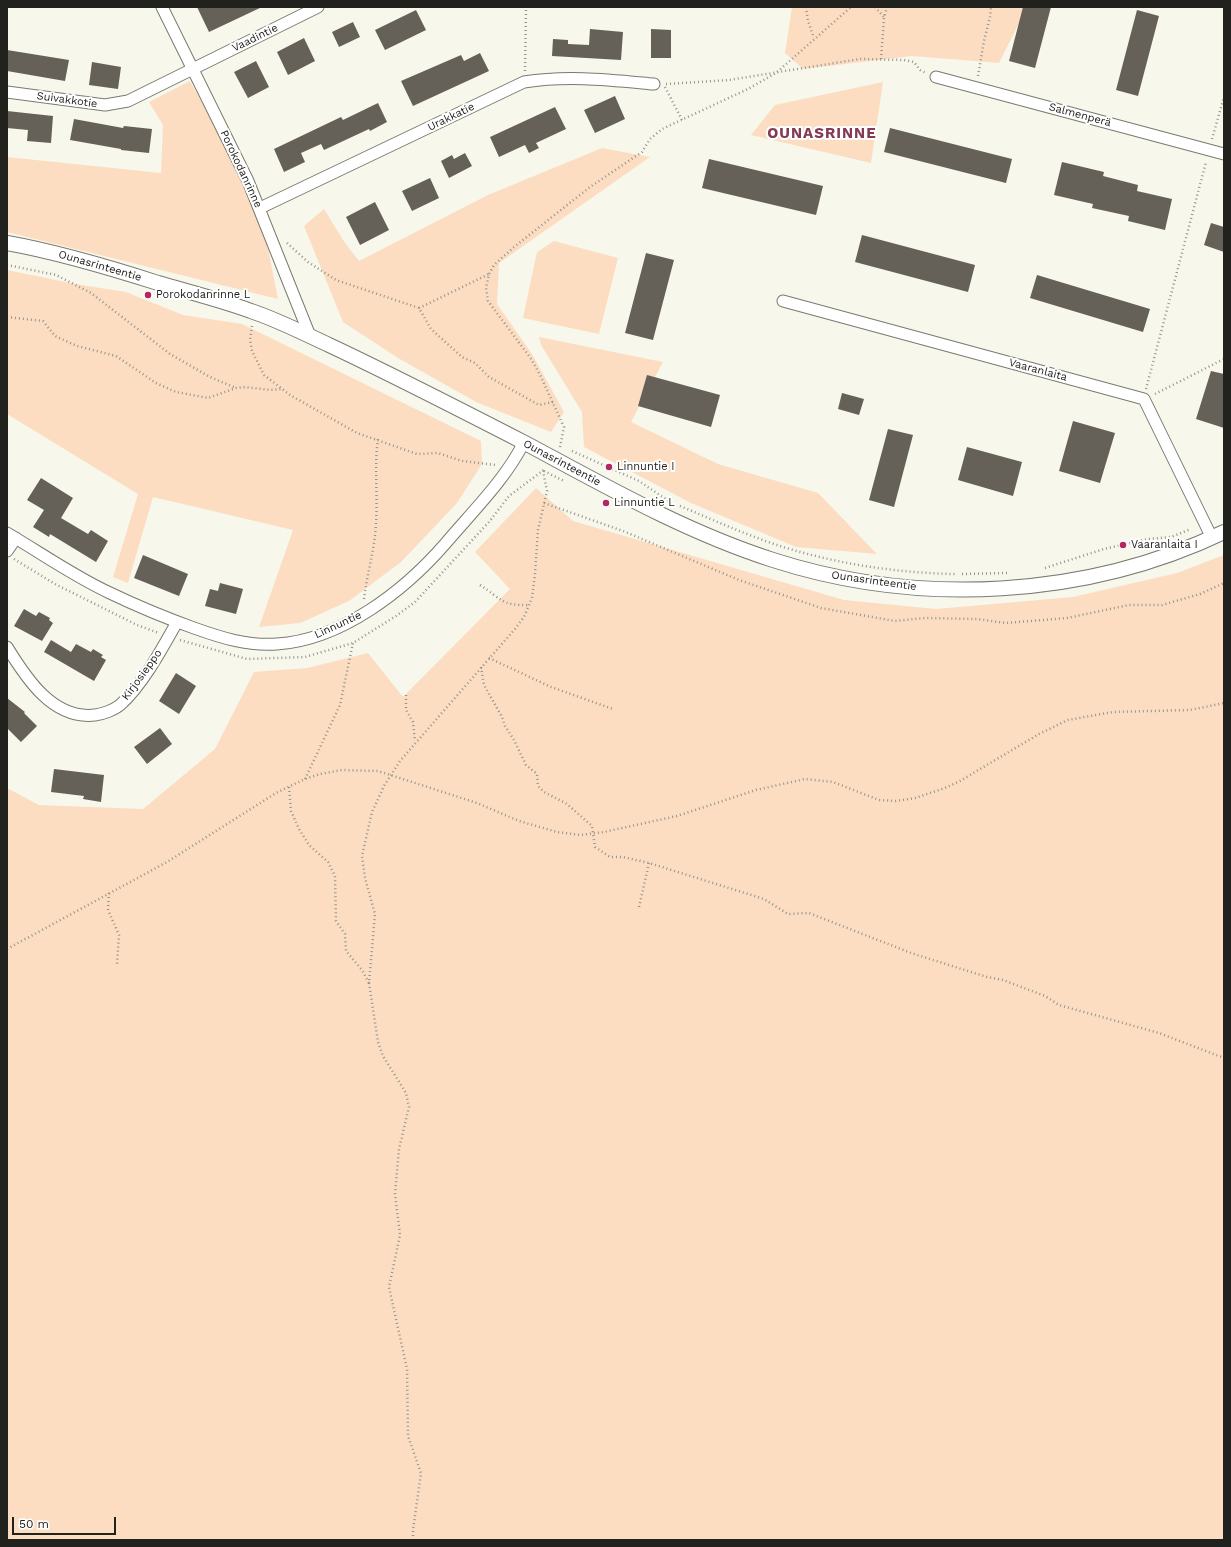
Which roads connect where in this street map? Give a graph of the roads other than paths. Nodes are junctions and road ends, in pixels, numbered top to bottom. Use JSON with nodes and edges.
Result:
{"nodes":[{"id":1,"x":162,"y":7,"type":"edge"},
{"id":2,"x":318,"y":7,"type":"edge"},
{"id":3,"x":192,"y":69,"type":"junction"},
{"id":4,"x":936,"y":77,"type":"road end"},
{"id":5,"x":658,"y":84,"type":"road end"},
{"id":6,"x":7,"y":92,"type":"edge"},
{"id":7,"x":1224,"y":154,"type":"edge"},
{"id":8,"x":260,"y":208,"type":"junction"},
{"id":9,"x":7,"y":243,"type":"edge"},
{"id":10,"x":783,"y":301,"type":"dead end"},
{"id":11,"x":310,"y":336,"type":"junction"},
{"id":12,"x":524,"y":442,"type":"junction"},
{"id":13,"x":1218,"y":535,"type":"edge"},
{"id":14,"x":11,"y":536,"type":"edge"},
{"id":15,"x":10,"y":554,"type":"edge"},
{"id":16,"x":177,"y":622,"type":"junction"},
{"id":17,"x":7,"y":647,"type":"edge"}],
"edges":[{"from":1,"to":3,"type":"street","name":"Porokodanrinne"},
{"from":2,"to":3,"type":"street","name":"Vaadintie"},
{"from":3,"to":6,"type":"street","name":"Suivakkotie"},
{"from":3,"to":8,"type":"street","name":"Porokodanrinne"},
{"from":4,"to":7,"type":"street","name":"Salmenperä"},
{"from":5,"to":8,"type":"street","name":"Urakkatie"},
{"from":8,"to":11,"type":"street","name":"Porokodanrinne"},
{"from":9,"to":11,"type":"street","name":"Ounasrinteentie"},
{"from":10,"to":13,"type":"street","name":"Vaaranlaita"},
{"from":11,"to":12,"type":"street","name":"Ounasrinteentie"},
{"from":12,"to":13,"type":"street","name":"Ounasrinteentie"},
{"from":12,"to":16,"type":"street","name":"Linnuntie"},
{"from":14,"to":15,"type":"street"},
{"from":14,"to":16,"type":"street","name":"Linnuntie"},
{"from":16,"to":17,"type":"street","name":"Kirjosieppo"}]}
